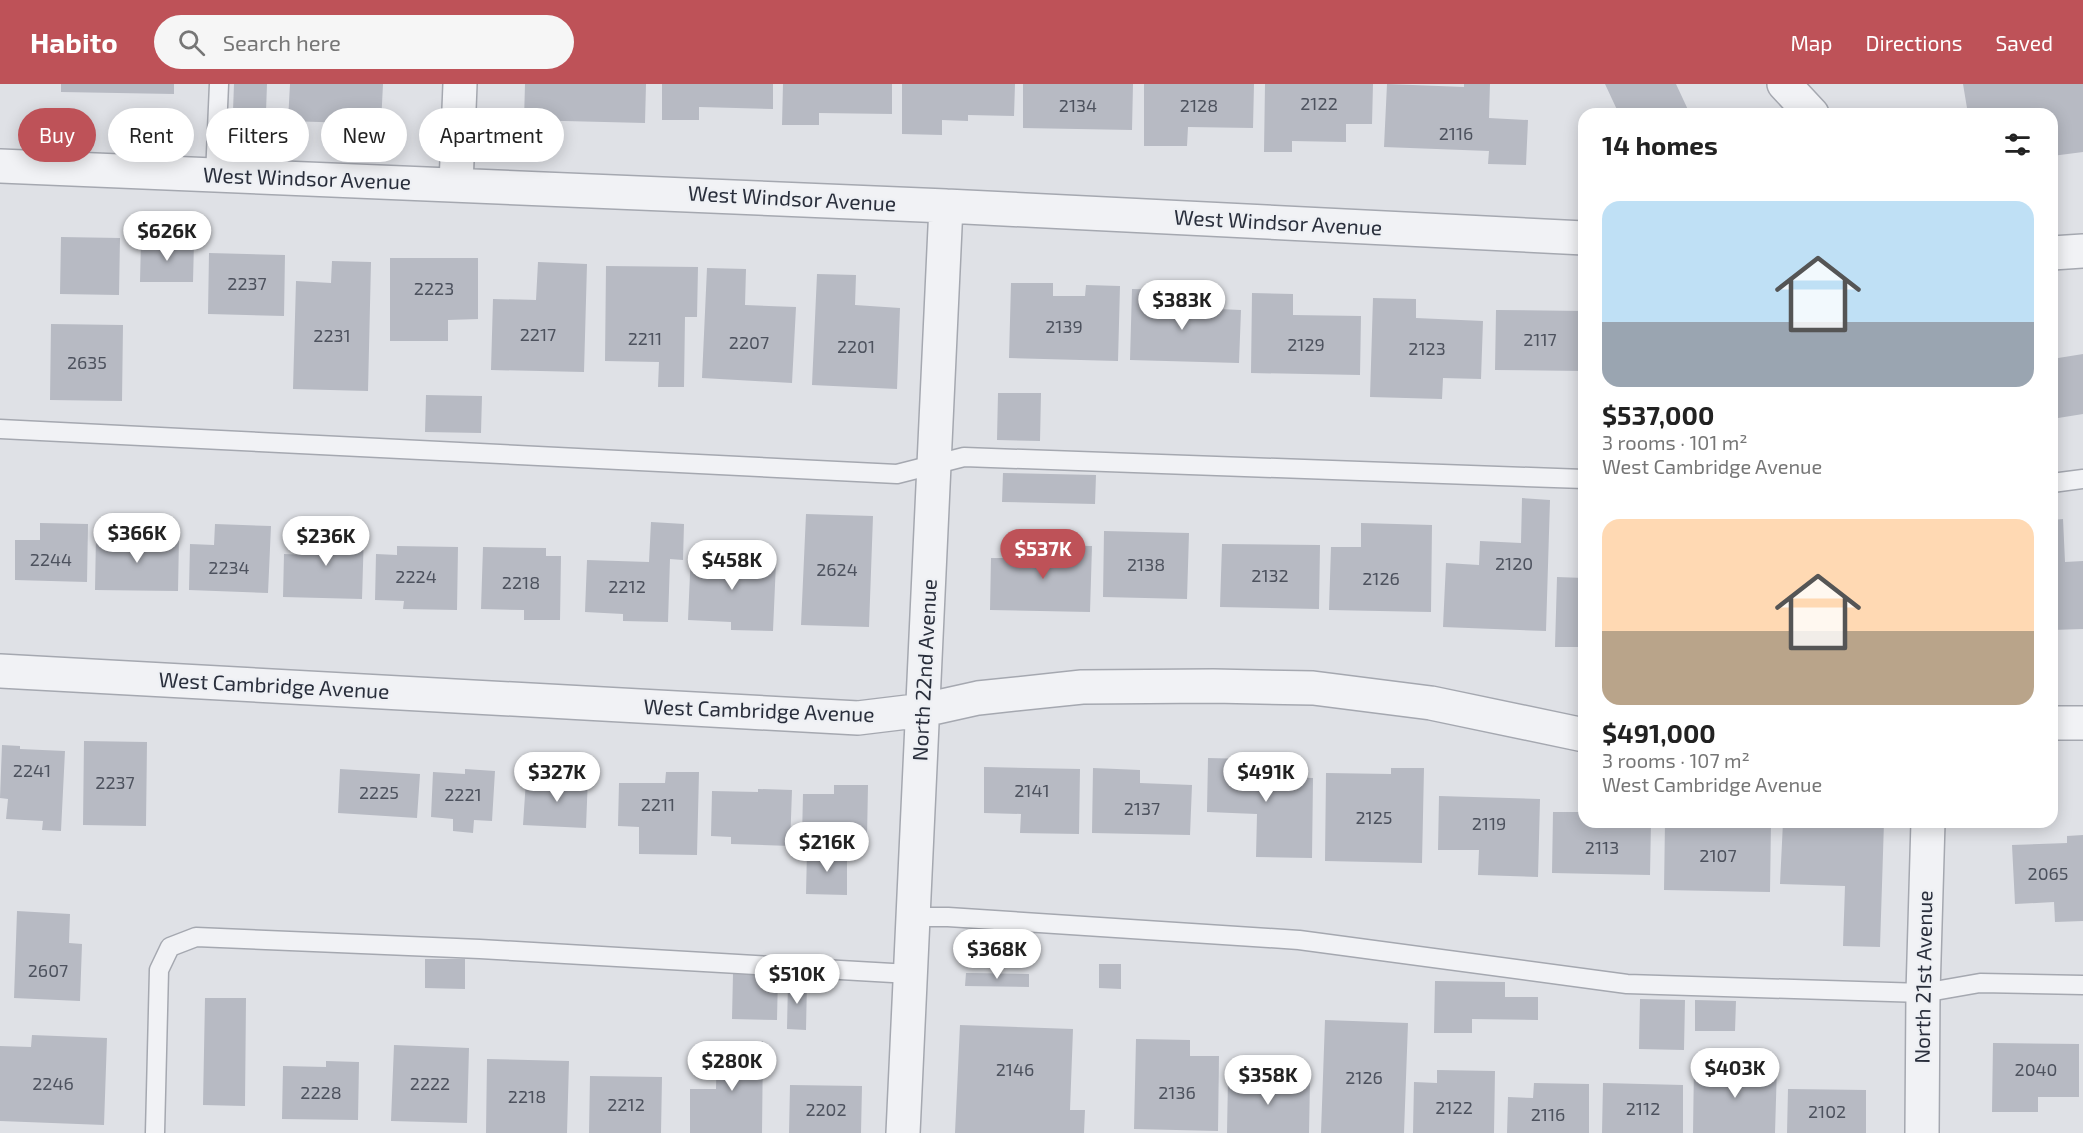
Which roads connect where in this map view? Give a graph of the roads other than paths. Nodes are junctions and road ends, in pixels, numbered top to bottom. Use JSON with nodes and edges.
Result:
{"nodes":[{"id":1,"x":219,"y":84,"type":"edge"},
{"id":2,"x":460,"y":84,"type":"edge"},
{"id":3,"x":0,"y":166,"type":"edge"},
{"id":4,"x":215,"y":176,"type":"junction"},
{"id":5,"x":456,"y":185,"type":"junction"},
{"id":6,"x":946,"y":206,"type":"junction"},
{"id":7,"x":1578,"y":238,"type":"edge"},
{"id":8,"x":2083,"y":251,"type":"edge"},
{"id":9,"x":2058,"y":253,"type":"edge"},
{"id":10,"x":0,"y":429,"type":"edge"},
{"id":11,"x":934,"y":465,"type":"junction"},
{"id":12,"x":1578,"y":479,"type":"edge"},
{"id":13,"x":2083,"y":480,"type":"edge"},
{"id":14,"x":2058,"y":482,"type":"edge"},
{"id":15,"x":0,"y":671,"type":"edge"},
{"id":16,"x":924,"y":710,"type":"junction"},
{"id":17,"x":2058,"y":723,"type":"edge"},
{"id":18,"x":2083,"y":723,"type":"edge"},
{"id":19,"x":1578,"y":734,"type":"edge"},
{"id":20,"x":1928,"y":828,"type":"edge"},
{"id":21,"x":913,"y":917,"type":"junction"},
{"id":22,"x":910,"y":974,"type":"junction"},
{"id":23,"x":2083,"y":985,"type":"edge"},
{"id":24,"x":1923,"y":993,"type":"junction"},
{"id":25,"x":155,"y":1133,"type":"edge"},
{"id":26,"x":903,"y":1133,"type":"edge"},
{"id":27,"x":1922,"y":1133,"type":"edge"}],
"edges":[{"from":1,"to":4,"type":"lane"},
{"from":2,"to":5,"type":"street"},
{"from":3,"to":4,"type":"street","name":"West Windsor Avenue"},
{"from":4,"to":5,"type":"street","name":"West Windsor Avenue"},
{"from":5,"to":6,"type":"street","name":"West Windsor Avenue"},
{"from":6,"to":7,"type":"street","name":"West Windsor Avenue"},
{"from":6,"to":11,"type":"street","name":"North 22nd Avenue"},
{"from":8,"to":9,"type":"street"},
{"from":10,"to":11,"type":"lane"},
{"from":11,"to":12,"type":"lane"},
{"from":11,"to":16,"type":"street","name":"North 22nd Avenue"},
{"from":13,"to":14,"type":"lane"},
{"from":15,"to":16,"type":"street","name":"West Cambridge Avenue"},
{"from":16,"to":19,"type":"street","name":"West Cambridge Avenue"},
{"from":16,"to":21,"type":"street","name":"North 22nd Avenue"},
{"from":17,"to":18,"type":"street"},
{"from":20,"to":24,"type":"street","name":"North 21st Avenue"},
{"from":21,"to":22,"type":"street","name":"North 22nd Avenue"},
{"from":21,"to":24,"type":"lane"},
{"from":22,"to":25,"type":"lane"},
{"from":22,"to":26,"type":"street","name":"North 22nd Avenue"},
{"from":23,"to":24,"type":"lane"},
{"from":24,"to":27,"type":"street","name":"North 21st Avenue"}]}
